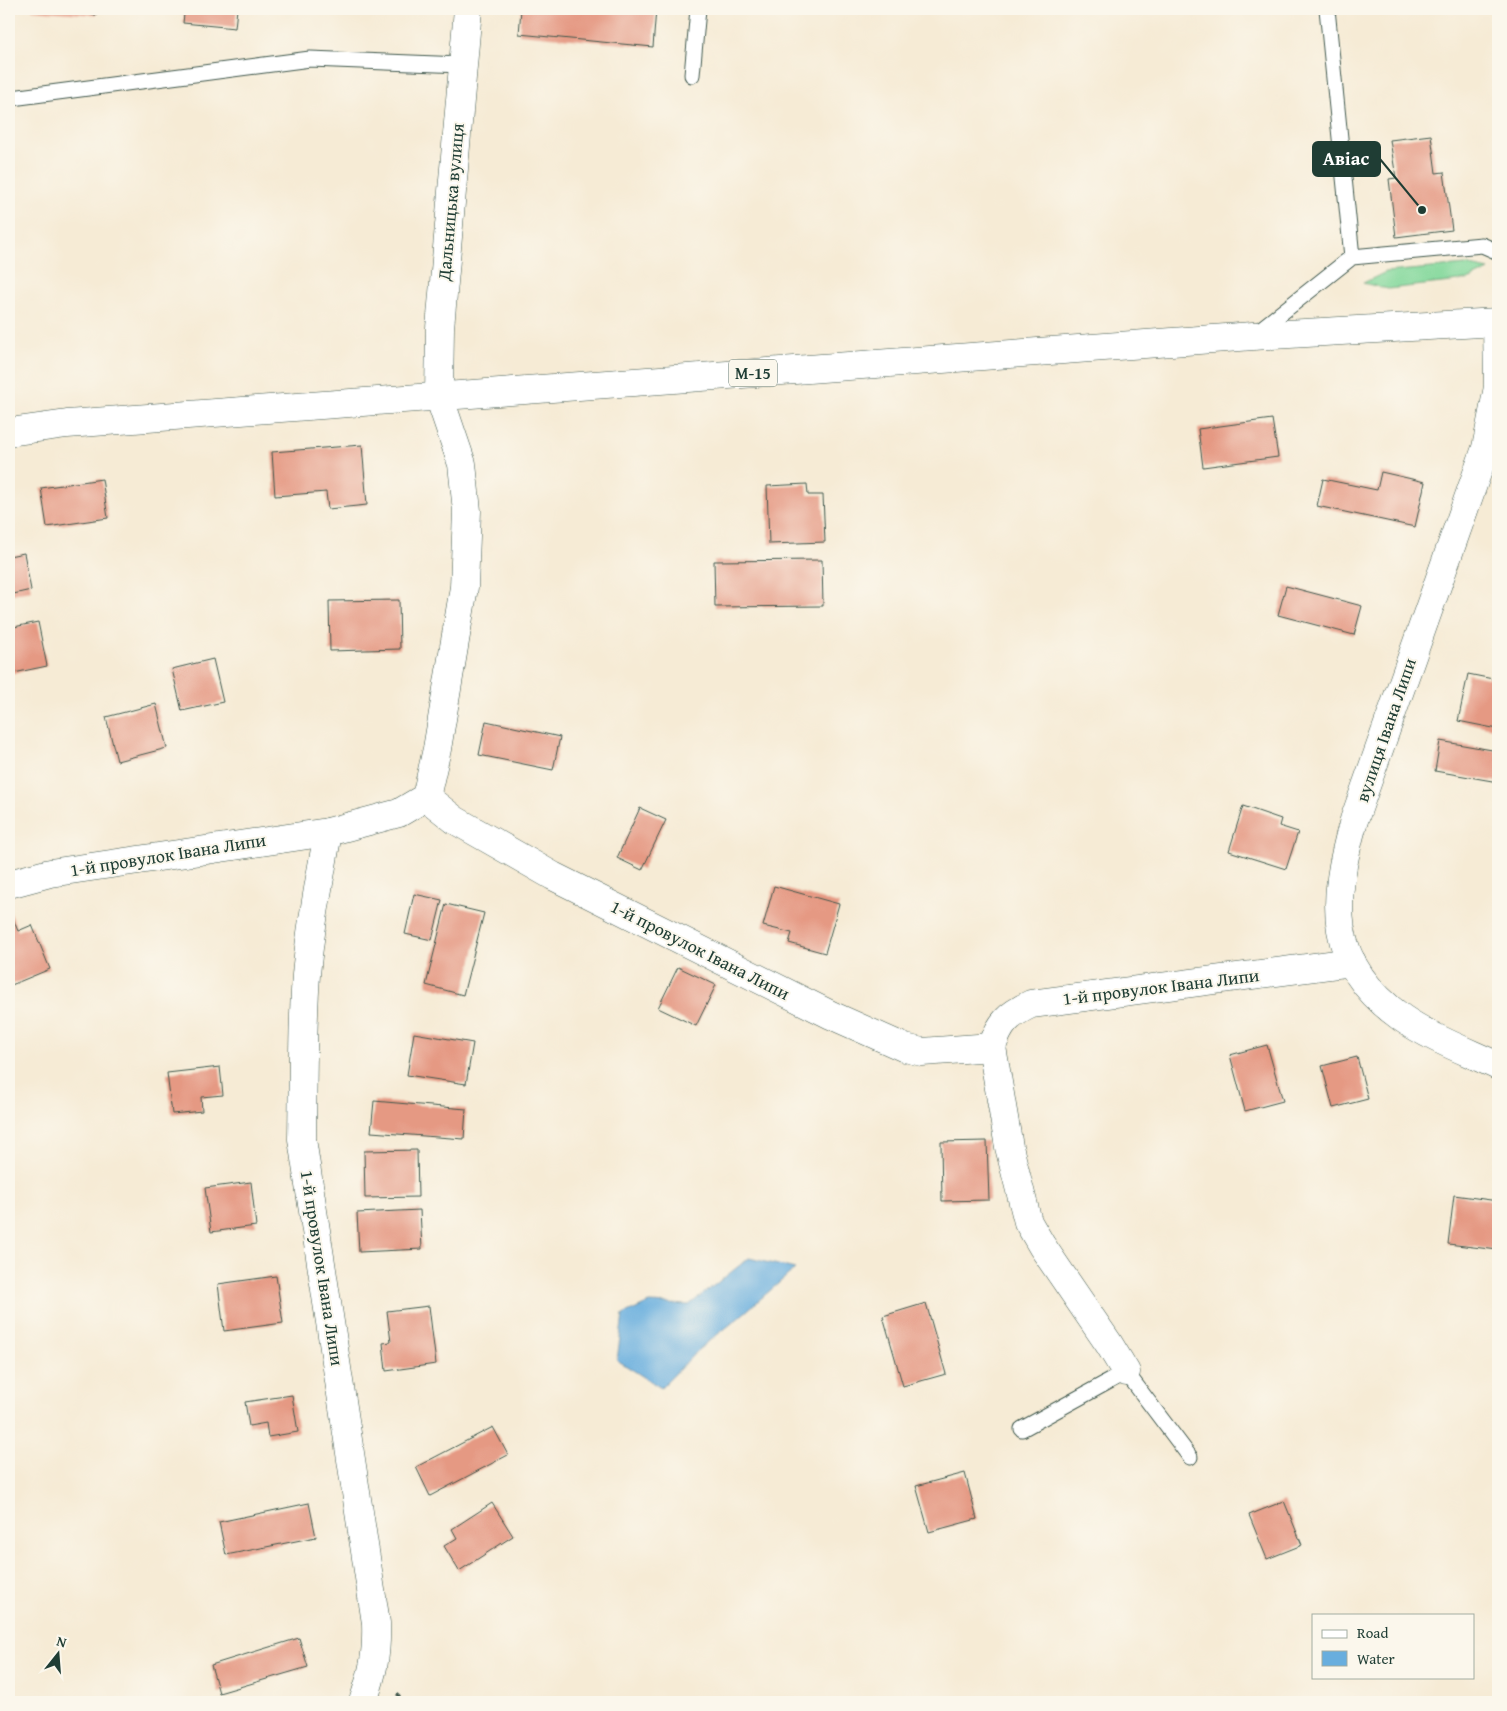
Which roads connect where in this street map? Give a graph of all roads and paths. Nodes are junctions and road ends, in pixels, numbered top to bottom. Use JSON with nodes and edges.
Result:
{"nodes":[{"id":1,"x":468,"y":9,"type":"edge"},
{"id":2,"x":698,"y":9,"type":"edge"},
{"id":3,"x":1328,"y":9,"type":"edge"},
{"id":4,"x":462,"y":65,"type":"junction"},
{"id":5,"x":692,"y":75,"type":"dead end"},
{"id":6,"x":12,"y":98,"type":"dead end"},
{"id":7,"x":1498,"y":252,"type":"edge"},
{"id":8,"x":1352,"y":256,"type":"junction"},
{"id":9,"x":1498,"y":322,"type":"edge"},
{"id":10,"x":1253,"y":336,"type":"junction"},
{"id":11,"x":439,"y":396,"type":"junction"},
{"id":12,"x":9,"y":432,"type":"edge"},
{"id":13,"x":426,"y":797,"type":"junction"},
{"id":14,"x":328,"y":832,"type":"junction"},
{"id":15,"x":9,"y":884,"type":"edge"},
{"id":16,"x":1352,"y":962,"type":"junction"},
{"id":17,"x":992,"y":1047,"type":"junction"},
{"id":18,"x":1498,"y":1066,"type":"edge"},
{"id":19,"x":1126,"y":1372,"type":"junction"},
{"id":20,"x":1022,"y":1429,"type":"dead end"},
{"id":21,"x":1190,"y":1457,"type":"dead end"},
{"id":22,"x":363,"y":1702,"type":"edge"}],
"edges":[{"from":1,"to":4,"type":"main road","name":"Дальницька вулиця"},
{"from":2,"to":5,"type":"lane"},
{"from":3,"to":8,"type":"lane"},
{"from":4,"to":6,"type":"lane"},
{"from":4,"to":11,"type":"main road","name":"Дальницька вулиця"},
{"from":7,"to":8,"type":"lane"},
{"from":8,"to":10,"type":"lane"},
{"from":9,"to":10,"type":"main road","number":"М-15"},
{"from":9,"to":16,"type":"main road","name":"вулиця Івана Липи"},
{"from":10,"to":11,"type":"main road","number":"М-15"},
{"from":11,"to":12,"type":"main road","number":"М-15"},
{"from":11,"to":13,"type":"main road"},
{"from":13,"to":14,"type":"main road","name":"1-й провулок Івана Липи"},
{"from":13,"to":17,"type":"main road","name":"1-й провулок Івана Липи"},
{"from":14,"to":15,"type":"main road","name":"1-й провулок Івана Липи"},
{"from":14,"to":22,"type":"main road","name":"1-й провулок Івана Липи"},
{"from":16,"to":17,"type":"main road","name":"1-й провулок Івана Липи"},
{"from":16,"to":18,"type":"main road","name":"вулиця Івана Липи"},
{"from":17,"to":19,"type":"main road"},
{"from":19,"to":20,"type":"lane"},
{"from":19,"to":21,"type":"lane"}]}
